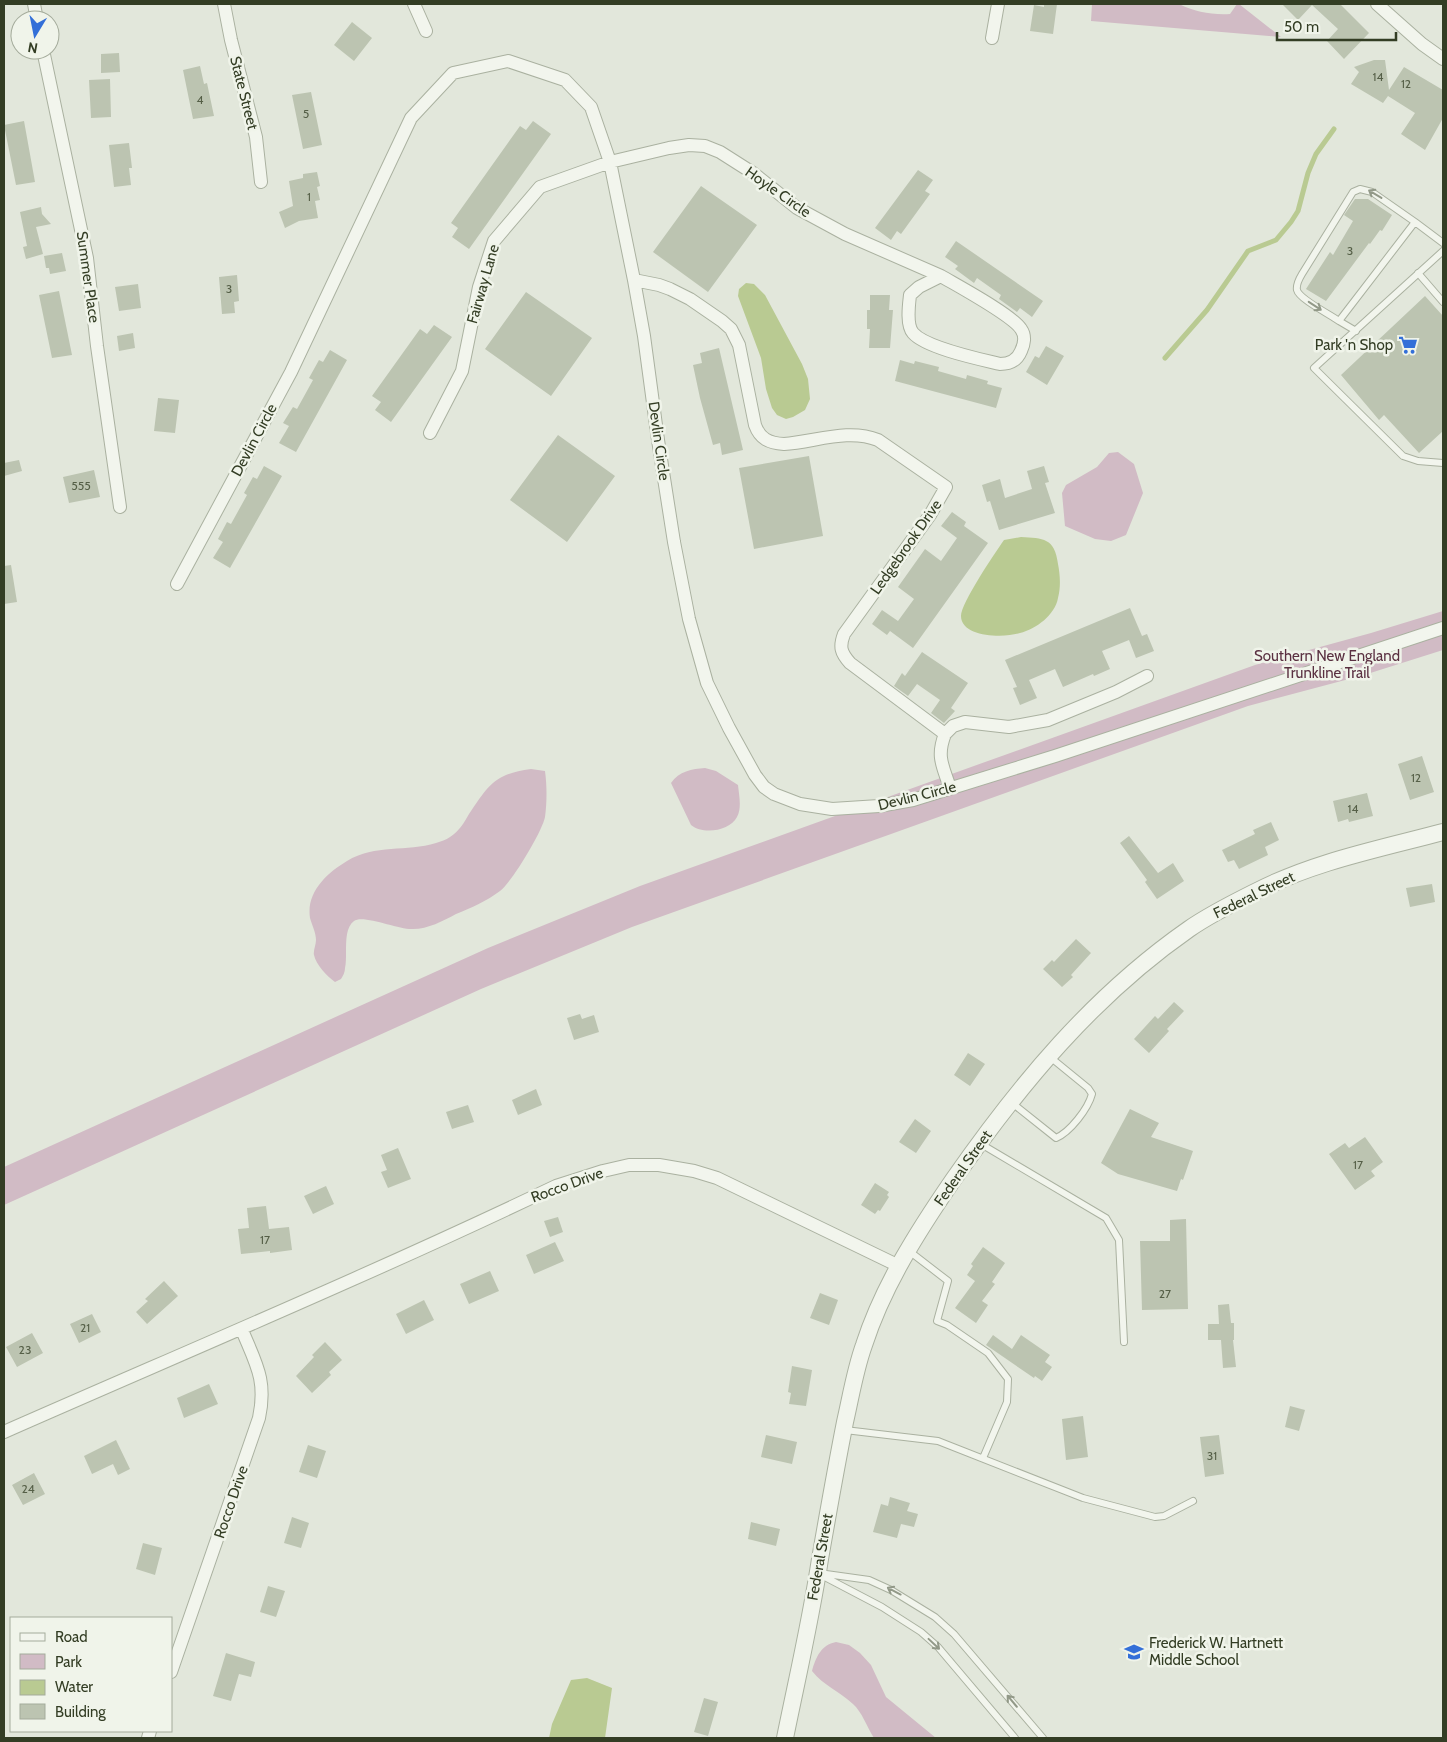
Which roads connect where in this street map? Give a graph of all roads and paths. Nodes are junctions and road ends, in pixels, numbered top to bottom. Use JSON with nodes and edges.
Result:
{"nodes":[{"id":1,"x":224,"y":4,"type":"edge"},
{"id":2,"x":414,"y":4,"type":"edge"},
{"id":3,"x":998,"y":4,"type":"edge"},
{"id":4,"x":1377,"y":4,"type":"edge"},
{"id":5,"x":426,"y":30,"type":"dead end"},
{"id":6,"x":992,"y":38,"type":"dead end"},
{"id":7,"x":1443,"y":58,"type":"edge"},
{"id":8,"x":45,"y":60,"type":"edge"},
{"id":9,"x":610,"y":162,"type":"junction"},
{"id":10,"x":261,"y":182,"type":"dead end"},
{"id":11,"x":1415,"y":222,"type":"junction"},
{"id":12,"x":1443,"y":243,"type":"edge"},
{"id":13,"x":1443,"y":251,"type":"edge"},
{"id":14,"x":1418,"y":273,"type":"junction"},
{"id":15,"x":941,"y":276,"type":"junction"},
{"id":16,"x":634,"y":280,"type":"junction"},
{"id":17,"x":1443,"y":302,"type":"edge"},
{"id":18,"x":1340,"y":321,"type":"junction"},
{"id":19,"x":1356,"y":331,"type":"junction"},
{"id":20,"x":430,"y":433,"type":"dead end"},
{"id":21,"x":1443,"y":463,"type":"edge"},
{"id":22,"x":120,"y":506,"type":"dead end"},
{"id":23,"x":177,"y":584,"type":"dead end"},
{"id":24,"x":1443,"y":628,"type":"edge"},
{"id":25,"x":1147,"y":676,"type":"dead end"},
{"id":26,"x":945,"y":734,"type":"junction"},
{"id":27,"x":950,"y":788,"type":"junction"},
{"id":28,"x":1443,"y":832,"type":"edge"},
{"id":29,"x":1049,"y":1056,"type":"junction"},
{"id":30,"x":1011,"y":1102,"type":"junction"},
{"id":31,"x":980,"y":1143,"type":"junction"},
{"id":32,"x":908,"y":1250,"type":"junction"},
{"id":33,"x":899,"y":1266,"type":"junction"},
{"id":34,"x":242,"y":1330,"type":"junction"},
{"id":35,"x":1124,"y":1342,"type":"dead end"},
{"id":36,"x":844,"y":1430,"type":"junction"},
{"id":37,"x":4,"y":1432,"type":"edge"},
{"id":38,"x":983,"y":1458,"type":"junction"},
{"id":39,"x":1193,"y":1501,"type":"dead end"},
{"id":40,"x":818,"y":1573,"type":"junction"},
{"id":41,"x":172,"y":1669,"type":"edge"},
{"id":42,"x":785,"y":1738,"type":"edge"},
{"id":43,"x":1015,"y":1738,"type":"edge"},
{"id":44,"x":1043,"y":1738,"type":"edge"}],
"edges":[{"from":1,"to":10,"type":"street","name":"State Street"},
{"from":2,"to":5,"type":"street"},
{"from":3,"to":6,"type":"street"},
{"from":4,"to":7,"type":"street"},
{"from":8,"to":22,"type":"street","name":"Summer Place"},
{"from":9,"to":15,"type":"street","name":"Hoyle Circle"},
{"from":9,"to":16,"type":"street","name":"Devlin Circle"},
{"from":9,"to":20,"type":"street","name":"Fairway Lane"},
{"from":9,"to":23,"type":"street","name":"Devlin Circle"},
{"from":11,"to":12,"type":"lane"},
{"from":11,"to":18,"type":"lane"},
{"from":11,"to":18,"type":"lane","one_way":true},
{"from":13,"to":14,"type":"lane"},
{"from":14,"to":17,"type":"lane"},
{"from":14,"to":19,"type":"lane"},
{"from":15,"to":15,"type":"street","name":"Hoyle Circle"},
{"from":16,"to":26,"type":"street","name":"Ledgebrook Drive"},
{"from":16,"to":27,"type":"street","name":"Devlin Circle"},
{"from":18,"to":19,"type":"lane"},
{"from":19,"to":21,"type":"lane"},
{"from":24,"to":27,"type":"street","name":"Devlin Circle"},
{"from":25,"to":26,"type":"street"},
{"from":26,"to":27,"type":"street"},
{"from":28,"to":29,"type":"street","name":"Federal Street"},
{"from":29,"to":30,"type":"street","name":"Federal Street"},
{"from":29,"to":30,"type":"lane"},
{"from":30,"to":31,"type":"street","name":"Federal Street"},
{"from":31,"to":32,"type":"street","name":"Federal Street"},
{"from":31,"to":35,"type":"lane"},
{"from":32,"to":33,"type":"street","name":"Federal Street"},
{"from":32,"to":38,"type":"lane"},
{"from":33,"to":34,"type":"street","name":"Rocco Drive"},
{"from":33,"to":36,"type":"street","name":"Federal Street"},
{"from":34,"to":37,"type":"street","name":"Rocco Drive"},
{"from":34,"to":41,"type":"street","name":"Rocco Drive"},
{"from":36,"to":38,"type":"lane"},
{"from":36,"to":40,"type":"street","name":"Federal Street"},
{"from":38,"to":39,"type":"lane"},
{"from":40,"to":42,"type":"street","name":"Federal Street"},
{"from":40,"to":43,"type":"lane","one_way":true},
{"from":44,"to":40,"type":"lane","one_way":true}]}
